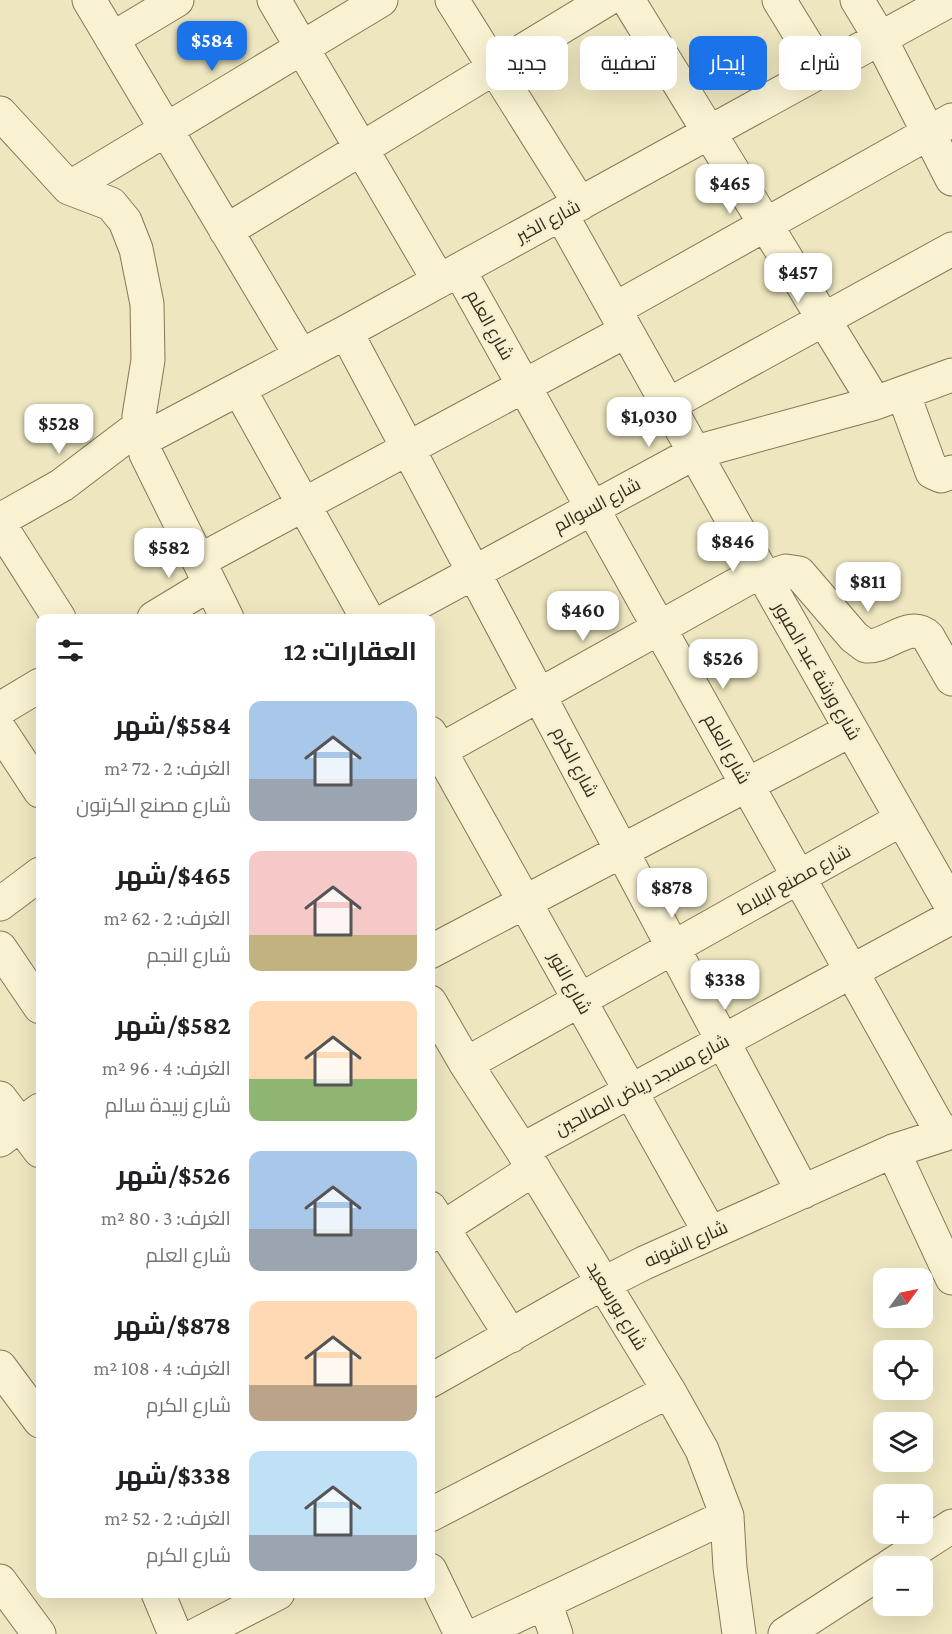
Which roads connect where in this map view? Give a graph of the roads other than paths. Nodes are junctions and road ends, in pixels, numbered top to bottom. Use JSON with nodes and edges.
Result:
{"nodes":[{"id":1,"x":89,"y":0,"type":"edge"},
{"id":2,"x":177,"y":0,"type":"edge"},
{"id":3,"x":274,"y":0,"type":"edge"},
{"id":4,"x":381,"y":0,"type":"edge"},
{"id":5,"x":452,"y":0,"type":"edge"},
{"id":6,"x":606,"y":0,"type":"edge"},
{"id":7,"x":628,"y":0,"type":"edge"},
{"id":8,"x":779,"y":0,"type":"edge"},
{"id":9,"x":857,"y":0,"type":"edge"},
{"id":10,"x":950,"y":0,"type":"edge"},
{"id":11,"x":547,"y":36,"type":"edge"},
{"id":12,"x":801,"y":36,"type":"edge"},
{"id":13,"x":880,"y":38,"type":"junction"},
{"id":14,"x":112,"y":39,"type":"junction"},
{"id":15,"x":302,"y":48,"type":"junction"},
{"id":16,"x":861,"y":48,"type":"edge"},
{"id":17,"x":486,"y":55,"type":"edge"},
{"id":18,"x":486,"y":73,"type":"edge"},
{"id":19,"x":506,"y":90,"type":"edge"},
{"id":20,"x":786,"y":90,"type":"edge"},
{"id":21,"x":0,"y":113,"type":"edge"},
{"id":22,"x":940,"y":127,"type":"edge"},
{"id":23,"x":166,"y":129,"type":"junction"},
{"id":24,"x":710,"y":133,"type":"junction"},
{"id":25,"x":361,"y":149,"type":"junction"},
{"id":26,"x":952,"y":179,"type":"edge"},
{"id":27,"x":69,"y":188,"type":"junction"},
{"id":28,"x":571,"y":209,"type":"junction"},
{"id":29,"x":766,"y":225,"type":"junction"},
{"id":30,"x":226,"y":231,"type":"junction"},
{"id":31,"x":952,"y":249,"type":"edge"},
{"id":32,"x":449,"y":275,"type":"junction"},
{"id":33,"x":621,"y":320,"type":"junction"},
{"id":34,"x":824,"y":320,"type":"junction"},
{"id":35,"x":346,"y":332,"type":"junction"},
{"id":36,"x":301,"y":356,"type":"junction"},
{"id":37,"x":952,"y":375,"type":"edge"},
{"id":38,"x":524,"y":386,"type":"junction"},
{"id":39,"x":239,"y":389,"type":"junction"},
{"id":40,"x":889,"y":398,"type":"junction"},
{"id":41,"x":668,"y":405,"type":"junction"},
{"id":42,"x":142,"y":432,"type":"junction"},
{"id":43,"x":408,"y":449,"type":"junction"},
{"id":44,"x":696,"y":453,"type":"junction"},
{"id":45,"x":952,"y":472,"type":"edge"},
{"id":46,"x":304,"y":505,"type":"junction"},
{"id":47,"x":592,"y":507,"type":"junction"},
{"id":48,"x":0,"y":520,"type":"edge"},
{"id":49,"x":0,"y":525,"type":"edge"},
{"id":50,"x":473,"y":572,"type":"junction"},
{"id":51,"x":205,"y":573,"type":"junction"},
{"id":52,"x":763,"y":574,"type":"junction"},
{"id":53,"x":56,"y":614,"type":"edge"},
{"id":54,"x":159,"y":614,"type":"edge"},
{"id":55,"x":225,"y":614,"type":"edge"},
{"id":56,"x":365,"y":614,"type":"edge"},
{"id":57,"x":397,"y":614,"type":"edge"},
{"id":58,"x":659,"y":628,"type":"junction"},
{"id":59,"x":952,"y":679,"type":"edge"},
{"id":60,"x":36,"y":687,"type":"edge"},
{"id":61,"x":539,"y":695,"type":"junction"},
{"id":62,"x":0,"y":709,"type":"edge"},
{"id":63,"x":0,"y":730,"type":"edge"},
{"id":64,"x":851,"y":730,"type":"junction"},
{"id":65,"x":435,"y":747,"type":"edge"},
{"id":66,"x":435,"y":749,"type":"edge"},
{"id":67,"x":747,"y":784,"type":"junction"},
{"id":68,"x":36,"y":785,"type":"edge"},
{"id":69,"x":902,"y":819,"type":"junction"},
{"id":70,"x":622,"y":851,"type":"junction"},
{"id":71,"x":36,"y":877,"type":"edge"},
{"id":72,"x":799,"y":877,"type":"junction"},
{"id":73,"x":525,"y":902,"type":"junction"},
{"id":74,"x":0,"y":904,"type":"edge"},
{"id":75,"x":952,"y":907,"type":"edge"},
{"id":76,"x":952,"y":917,"type":"edge"},
{"id":77,"x":0,"y":948,"type":"edge"},
{"id":78,"x":435,"y":948,"type":"edge"},
{"id":79,"x":673,"y":948,"type":"junction"},
{"id":80,"x":851,"y":971,"type":"junction"},
{"id":81,"x":580,"y":1000,"type":"junction"},
{"id":82,"x":36,"y":1001,"type":"edge"},
{"id":83,"x":435,"y":1022,"type":"edge"},
{"id":84,"x":439,"y":1038,"type":"edge"},
{"id":85,"x":723,"y":1041,"type":"junction"},
{"id":86,"x":466,"y":1064,"type":"junction"},
{"id":87,"x":631,"y":1091,"type":"junction"},
{"id":88,"x":0,"y":1098,"type":"edge"},
{"id":89,"x":20,"y":1124,"type":"edge"},
{"id":90,"x":947,"y":1133,"type":"edge"},
{"id":91,"x":36,"y":1145,"type":"edge"},
{"id":92,"x":893,"y":1151,"type":"junction"},
{"id":93,"x":528,"y":1159,"type":"junction"},
{"id":94,"x":803,"y":1192,"type":"junction"},
{"id":95,"x":435,"y":1224,"type":"edge"},
{"id":96,"x":710,"y":1233,"type":"junction"},
{"id":97,"x":952,"y":1278,"type":"edge"},
{"id":98,"x":603,"y":1283,"type":"junction"},
{"id":99,"x":511,"y":1336,"type":"junction"},
{"id":100,"x":0,"y":1367,"type":"edge"},
{"id":101,"x":435,"y":1378,"type":"edge"},
{"id":102,"x":669,"y":1391,"type":"junction"},
{"id":103,"x":36,"y":1415,"type":"edge"},
{"id":104,"x":435,"y":1512,"type":"edge"},
{"id":105,"x":727,"y":1516,"type":"junction"},
{"id":106,"x":952,"y":1526,"type":"edge"},
{"id":107,"x":906,"y":1556,"type":"edge"},
{"id":108,"x":873,"y":1577,"type":"edge"},
{"id":109,"x":435,"y":1580,"type":"edge"},
{"id":110,"x":0,"y":1581,"type":"edge"},
{"id":111,"x":160,"y":1598,"type":"edge"},
{"id":112,"x":265,"y":1598,"type":"edge"},
{"id":113,"x":545,"y":1602,"type":"junction"},
{"id":114,"x":177,"y":1633,"type":"edge"},
{"id":115,"x":39,"y":1634,"type":"edge"},
{"id":116,"x":461,"y":1634,"type":"edge"},
{"id":117,"x":478,"y":1634,"type":"edge"},
{"id":118,"x":556,"y":1634,"type":"edge"},
{"id":119,"x":739,"y":1634,"type":"edge"},
{"id":120,"x":785,"y":1634,"type":"edge"}],
"edges":[{"from":1,"to":14,"type":"street"},
{"from":2,"to":14,"type":"street"},
{"from":3,"to":15,"type":"street","name":"شارع العلم"},
{"from":4,"to":15,"type":"street"},
{"from":5,"to":17,"type":"street","name":"شارع ورشة عبد الصبور"},
{"from":6,"to":11,"type":"street"},
{"from":7,"to":24,"type":"street"},
{"from":8,"to":12,"type":"street"},
{"from":9,"to":13,"type":"street"},
{"from":10,"to":13,"type":"street","name":"شارع الخير"},
{"from":13,"to":16,"type":"street","name":"شارع الخير"},
{"from":13,"to":22,"type":"street"},
{"from":14,"to":23,"type":"street"},
{"from":15,"to":23,"type":"street"},
{"from":15,"to":25,"type":"street","name":"شارع العلم"},
{"from":18,"to":25,"type":"street"},
{"from":19,"to":28,"type":"street","name":"شارع ورشة عبد الصبور"},
{"from":20,"to":24,"type":"street","name":"شارع الخير"},
{"from":21,"to":27,"type":"street"},
{"from":22,"to":26,"type":"street"},
{"from":22,"to":29,"type":"street"},
{"from":23,"to":27,"type":"street"},
{"from":23,"to":30,"type":"street"},
{"from":24,"to":28,"type":"street","name":"شارع الخير"},
{"from":24,"to":29,"type":"street"},
{"from":25,"to":30,"type":"street"},
{"from":25,"to":32,"type":"street","name":"شارع العلم"},
{"from":27,"to":42,"type":"street"},
{"from":28,"to":32,"type":"street","name":"شارع الخير"},
{"from":28,"to":33,"type":"street","name":"شارع ورشة عبد الصبور"},
{"from":29,"to":33,"type":"street"},
{"from":29,"to":34,"type":"street"},
{"from":30,"to":36,"type":"street"},
{"from":31,"to":34,"type":"street"},
{"from":32,"to":35,"type":"street","name":"شارع الخير"},
{"from":32,"to":38,"type":"street","name":"شارع العلم"},
{"from":33,"to":38,"type":"street"},
{"from":33,"to":41,"type":"street","name":"شارع ورشة عبد الصبور"},
{"from":34,"to":40,"type":"street"},
{"from":34,"to":41,"type":"street"},
{"from":35,"to":36,"type":"street","name":"شارع الخير"},
{"from":35,"to":43,"type":"street","name":"شارع الكرم"},
{"from":36,"to":39,"type":"street","name":"شارع الخير"},
{"from":37,"to":40,"type":"street","name":"شارع السوالم"},
{"from":38,"to":43,"type":"street"},
{"from":38,"to":47,"type":"street","name":"شارع العلم"},
{"from":39,"to":42,"type":"street","name":"شارع الخير"},
{"from":39,"to":46,"type":"street"},
{"from":40,"to":44,"type":"street","name":"شارع السوالم"},
{"from":40,"to":45,"type":"street"},
{"from":41,"to":44,"type":"street","name":"شارع ورشة عبد الصبور"},
{"from":42,"to":48,"type":"street","name":"شارع الخير"},
{"from":42,"to":51,"type":"street"},
{"from":43,"to":46,"type":"street"},
{"from":43,"to":50,"type":"street","name":"شارع الكرم"},
{"from":44,"to":47,"type":"street","name":"شارع السوالم"},
{"from":44,"to":52,"type":"street","name":"شارع ورشة عبد الصبور"},
{"from":46,"to":51,"type":"street"},
{"from":46,"to":56,"type":"street"},
{"from":47,"to":50,"type":"street","name":"شارع السوالم"},
{"from":47,"to":58,"type":"street","name":"شارع العلم"},
{"from":49,"to":53,"type":"street"},
{"from":50,"to":57,"type":"street","name":"شارع السوالم"},
{"from":50,"to":61,"type":"street","name":"شارع الكرم"},
{"from":51,"to":54,"type":"street"},
{"from":51,"to":55,"type":"street"},
{"from":52,"to":58,"type":"street"},
{"from":52,"to":59,"type":"street"},
{"from":52,"to":64,"type":"street","name":"شارع ورشة عبد الصبور"},
{"from":58,"to":61,"type":"street"},
{"from":58,"to":67,"type":"street","name":"شارع العلم"},
{"from":60,"to":62,"type":"street"},
{"from":61,"to":65,"type":"street"},
{"from":61,"to":70,"type":"street","name":"شارع الكرم"},
{"from":63,"to":68,"type":"street"},
{"from":64,"to":67,"type":"street"},
{"from":64,"to":69,"type":"street","name":"شارع ورشة عبد الصبور"},
{"from":66,"to":73,"type":"street","name":"شارع النور"},
{"from":67,"to":70,"type":"street"},
{"from":67,"to":72,"type":"street","name":"شارع العلم"},
{"from":69,"to":72,"type":"street","name":"شارع مصنع البلاط"},
{"from":69,"to":75,"type":"street","name":"شارع ورشة عبد الصبور"},
{"from":70,"to":73,"type":"street"},
{"from":70,"to":79,"type":"street","name":"شارع الكرم"},
{"from":71,"to":74,"type":"street"},
{"from":72,"to":79,"type":"street","name":"شارع مصنع البلاط"},
{"from":72,"to":80,"type":"street","name":"شارع العلم"},
{"from":73,"to":78,"type":"street"},
{"from":73,"to":81,"type":"street","name":"شارع النور"},
{"from":76,"to":80,"type":"street","name":"شارع مسجد رياض الصالحين"},
{"from":77,"to":82,"type":"street"},
{"from":79,"to":81,"type":"street","name":"شارع مصنع البلاط"},
{"from":79,"to":85,"type":"street","name":"شارع الكرم"},
{"from":80,"to":85,"type":"street","name":"شارع مسجد رياض الصالحين"},
{"from":80,"to":90,"type":"street","name":"شارع العلم"},
{"from":81,"to":86,"type":"street","name":"شارع مصنع البلاط"},
{"from":81,"to":87,"type":"street","name":"شارع النور"},
{"from":83,"to":84,"type":"street","name":"شارع بورسعيد"},
{"from":84,"to":86,"type":"street","name":"شارع بورسعيد"},
{"from":85,"to":87,"type":"street","name":"شارع مسجد رياض الصالحين"},
{"from":85,"to":94,"type":"street","name":"شارع الكرم"},
{"from":86,"to":93,"type":"street","name":"شارع بورسعيد"},
{"from":87,"to":93,"type":"street","name":"شارع مسجد رياض الصالحين"},
{"from":87,"to":96,"type":"street","name":"شارع النور"},
{"from":88,"to":89,"type":"street"},
{"from":89,"to":91,"type":"street"},
{"from":90,"to":92,"type":"street","name":"شارع الشونه"},
{"from":92,"to":94,"type":"street","name":"شارع الشونه"},
{"from":92,"to":97,"type":"street"},
{"from":93,"to":95,"type":"street","name":"شارع مسجد رياض الصالحين"},
{"from":93,"to":98,"type":"street","name":"شارع بورسعيد"},
{"from":94,"to":96,"type":"street","name":"شارع الشونه"},
{"from":95,"to":99,"type":"street"},
{"from":96,"to":98,"type":"street","name":"شارع الشونه"},
{"from":98,"to":99,"type":"street","name":"شارع الشونه"},
{"from":98,"to":102,"type":"street","name":"شارع بورسعيد"},
{"from":99,"to":101,"type":"street","name":"شارع الشونه"},
{"from":100,"to":103,"type":"street"},
{"from":102,"to":104,"type":"street"},
{"from":102,"to":105,"type":"street","name":"شارع بورسعيد"},
{"from":105,"to":113,"type":"street"},
{"from":105,"to":119,"type":"street","name":"شارع بورسعيد"},
{"from":106,"to":107,"type":"street"},
{"from":108,"to":120,"type":"street"},
{"from":109,"to":116,"type":"street"},
{"from":110,"to":115,"type":"street"},
{"from":111,"to":114,"type":"street"},
{"from":112,"to":114,"type":"street"},
{"from":113,"to":117,"type":"street"},
{"from":113,"to":118,"type":"street"}]}
